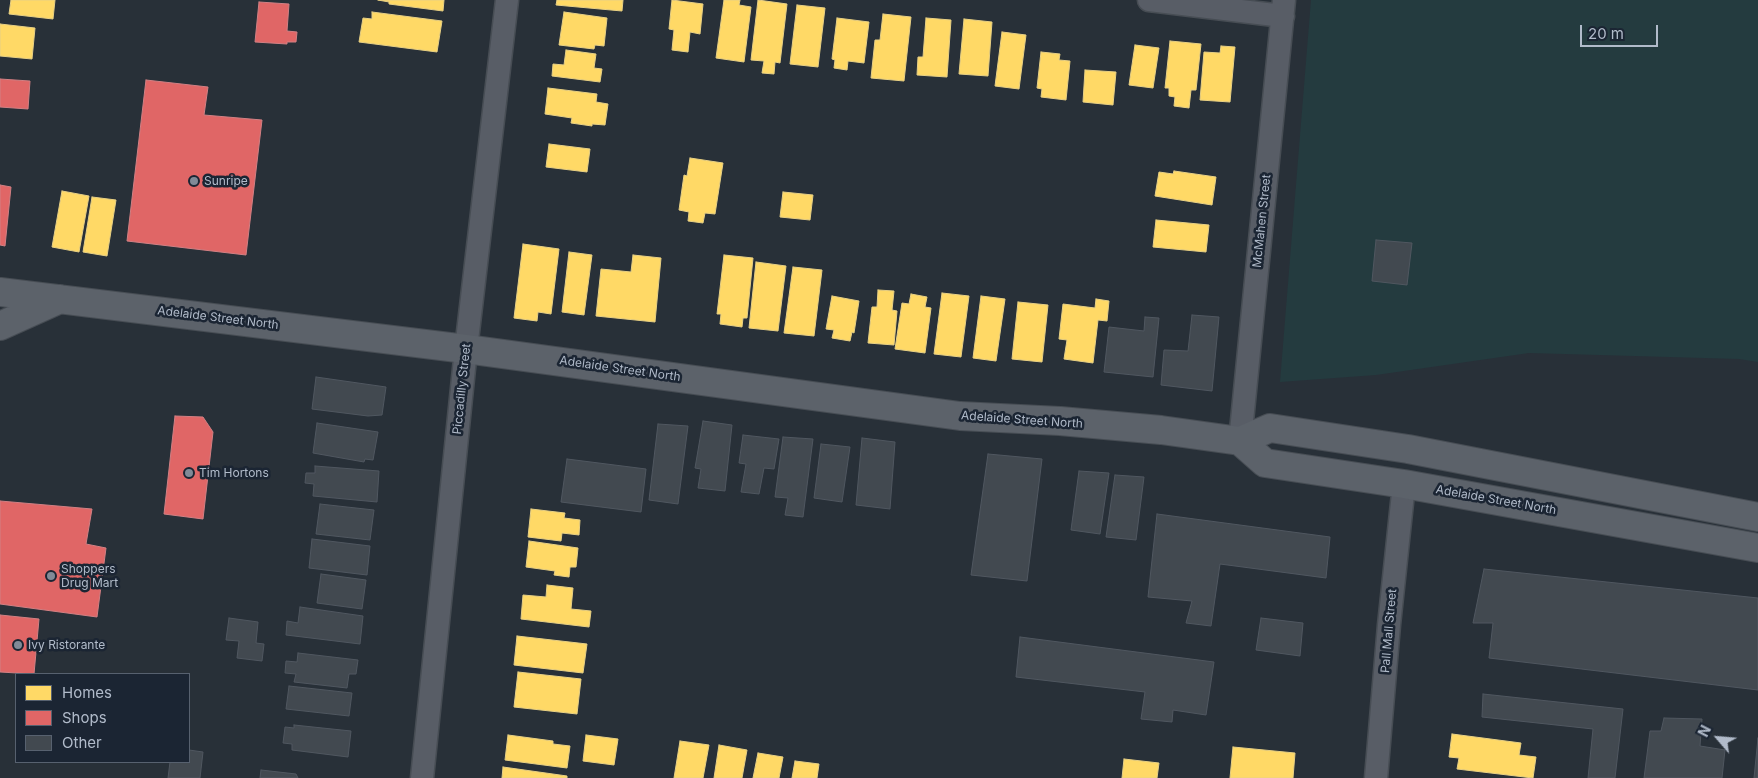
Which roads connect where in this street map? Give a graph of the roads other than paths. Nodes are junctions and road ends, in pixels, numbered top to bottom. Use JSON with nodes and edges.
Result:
{"nodes":[{"id":1,"x":507,"y":0,"type":"edge"},
{"id":2,"x":1149,"y":0,"type":"edge"},
{"id":3,"x":1284,"y":8,"type":"edge"},
{"id":4,"x":0,"y":292,"type":"edge"},
{"id":5,"x":61,"y":298,"type":"junction"},
{"id":6,"x":0,"y":326,"type":"edge"},
{"id":7,"x":466,"y":349,"type":"junction"},
{"id":8,"x":1240,"y":441,"type":"junction"},
{"id":9,"x":1404,"y":484,"type":"junction"},
{"id":10,"x":1758,"y":517,"type":"edge"},
{"id":11,"x":1758,"y":548,"type":"edge"},
{"id":12,"x":422,"y":778,"type":"edge"},
{"id":13,"x":1376,"y":778,"type":"edge"}],
"edges":[{"from":1,"to":7,"type":"street","name":"Piccadilly Street"},
{"from":2,"to":3,"type":"street"},
{"from":3,"to":8,"type":"street","name":"McMahen Street"},
{"from":4,"to":5,"type":"main road","name":"Adelaide Street North"},
{"from":5,"to":6,"type":"main road"},
{"from":5,"to":7,"type":"main road","name":"Adelaide Street North"},
{"from":7,"to":8,"type":"main road","name":"Adelaide Street North"},
{"from":7,"to":12,"type":"street","name":"Piccadilly Street"},
{"from":8,"to":9,"type":"main road","name":"Adelaide Street North"},
{"from":8,"to":10,"type":"main road"},
{"from":9,"to":11,"type":"main road","name":"Adelaide Street North"},
{"from":9,"to":13,"type":"street","name":"Pall Mall Street"}]}
